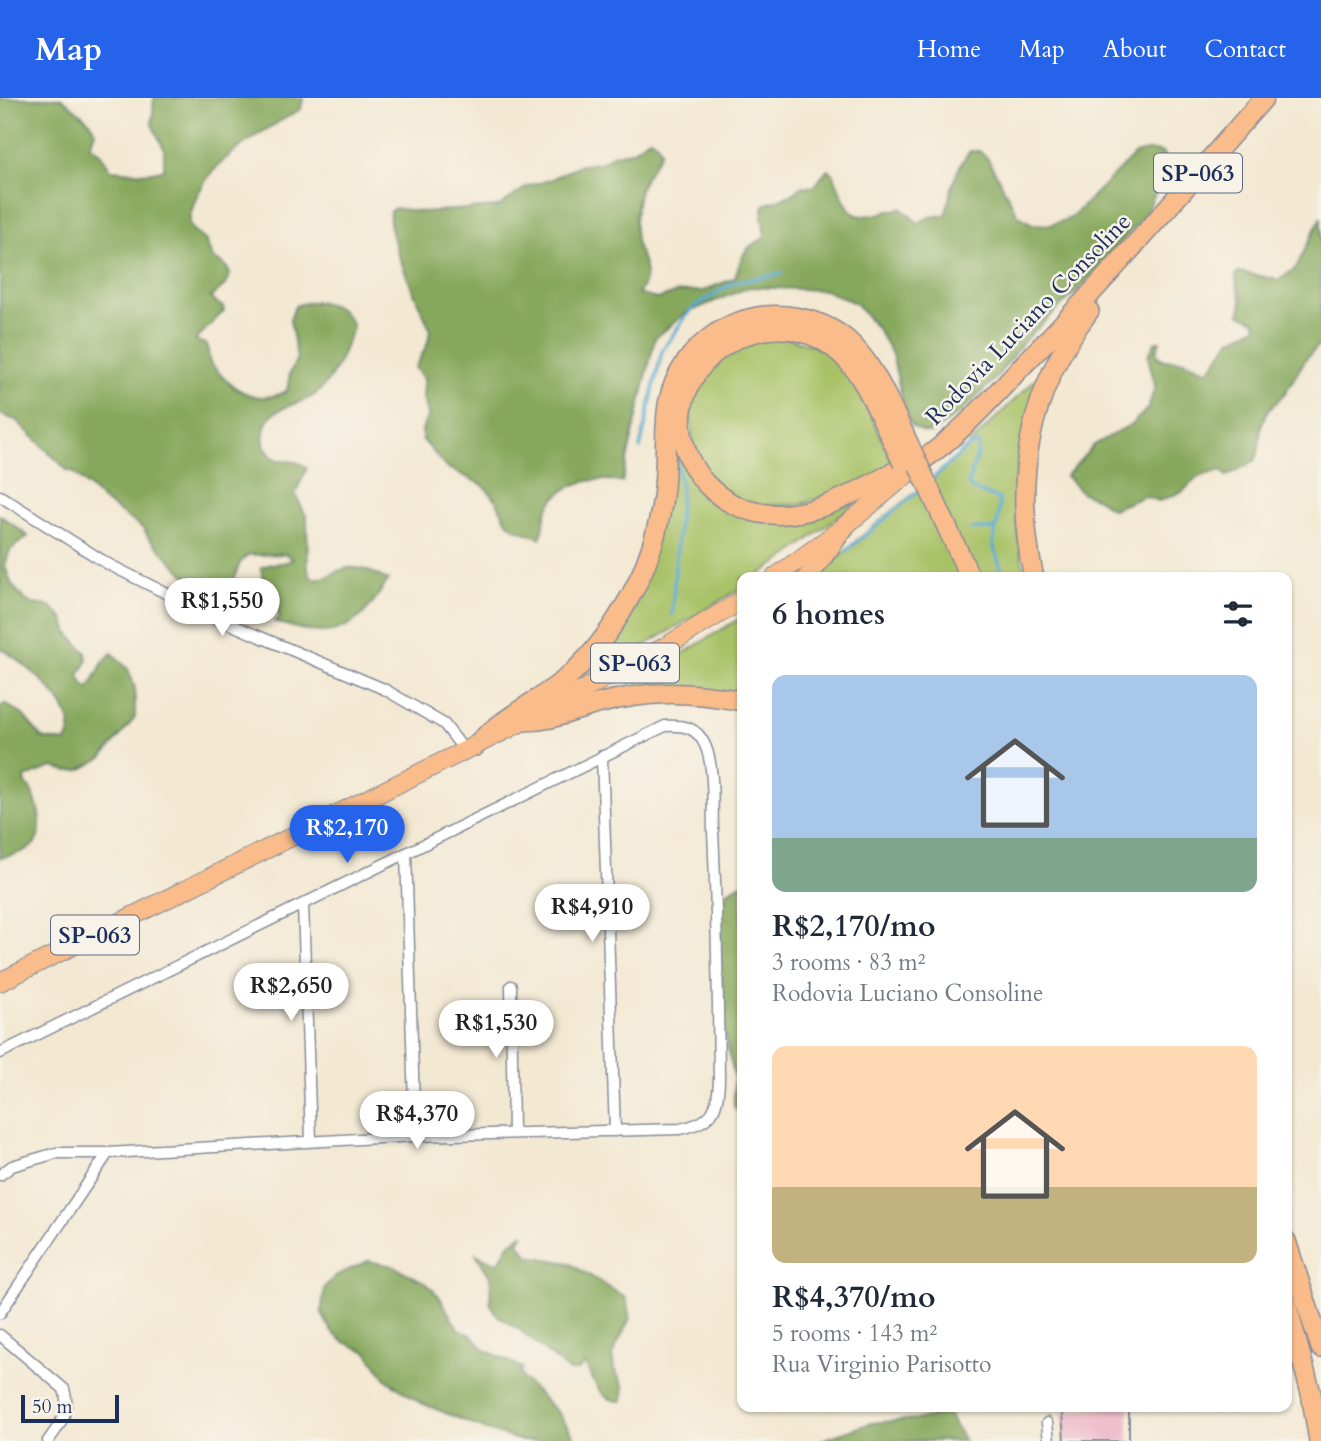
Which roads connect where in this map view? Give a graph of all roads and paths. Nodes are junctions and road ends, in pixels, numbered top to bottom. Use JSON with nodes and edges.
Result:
{"nodes":[{"id":1,"x":1264,"y":98,"type":"edge"},
{"id":2,"x":1132,"y":248,"type":"junction"},
{"id":3,"x":886,"y":412,"type":"junction"},
{"id":4,"x":923,"y":460,"type":"junction"},
{"id":5,"x":0,"y":496,"type":"edge"},
{"id":6,"x":845,"y":526,"type":"junction"},
{"id":7,"x":782,"y":572,"type":"edge"},
{"id":8,"x":811,"y":572,"type":"edge"},
{"id":9,"x":954,"y":572,"type":"edge"},
{"id":10,"x":968,"y":572,"type":"edge"},
{"id":11,"x":1033,"y":572,"type":"edge"},
{"id":12,"x":737,"y":603,"type":"edge"},
{"id":13,"x":737,"y":700,"type":"edge"},
{"id":14,"x":524,"y":721,"type":"junction"},
{"id":15,"x":470,"y":749,"type":"junction"},
{"id":16,"x":602,"y":756,"type":"junction"},
{"id":17,"x":406,"y":853,"type":"junction"},
{"id":18,"x":303,"y":905,"type":"junction"},
{"id":19,"x":0,"y":982,"type":"edge"},
{"id":20,"x":510,"y":986,"type":"dead end"},
{"id":21,"x":0,"y":1054,"type":"edge"},
{"id":22,"x":615,"y":1131,"type":"junction"},
{"id":23,"x":513,"y":1133,"type":"junction"},
{"id":24,"x":415,"y":1136,"type":"junction"},
{"id":25,"x":311,"y":1140,"type":"junction"},
{"id":26,"x":108,"y":1153,"type":"junction"},
{"id":27,"x":0,"y":1175,"type":"edge"},
{"id":28,"x":1292,"y":1259,"type":"edge"},
{"id":29,"x":0,"y":1313,"type":"edge"},
{"id":30,"x":1292,"y":1325,"type":"edge"},
{"id":31,"x":0,"y":1335,"type":"edge"},
{"id":32,"x":1321,"y":1348,"type":"edge"},
{"id":33,"x":1047,"y":1423,"type":"dead end"},
{"id":34,"x":48,"y":1441,"type":"edge"},
{"id":35,"x":1049,"y":1441,"type":"edge"},
{"id":36,"x":1319,"y":1441,"type":"edge"}],
"edges":[{"from":1,"to":2,"type":"highway","name":"Rodovia Luciano Consoline","number":"SP-063"},
{"from":2,"to":4,"type":"highway","name":"Rodovia Luciano Consoline","number":"SP-063"},
{"from":2,"to":11,"type":"highway"},
{"from":3,"to":4,"type":"highway"},
{"from":3,"to":9,"type":"highway","bridge":true},
{"from":3,"to":10,"type":"highway","bridge":true},
{"from":3,"to":15,"type":"highway"},
{"from":4,"to":6,"type":"main road","name":"Rodovia Luciano Consoline","number":"SP-063"},
{"from":5,"to":15,"type":"street"},
{"from":6,"to":7,"type":"main road","name":"Rodovia Luciano Consoline","number":"SP-063"},
{"from":6,"to":8,"type":"highway"},
{"from":12,"to":14,"type":"main road","number":"SP-063"},
{"from":13,"to":14,"type":"highway"},
{"from":14,"to":15,"type":"main road","number":"SP-063"},
{"from":15,"to":19,"type":"main road","number":"SP-063"},
{"from":16,"to":17,"type":"street"},
{"from":16,"to":22,"type":"street"},
{"from":16,"to":22,"type":"street"},
{"from":17,"to":18,"type":"street"},
{"from":17,"to":24,"type":"street"},
{"from":18,"to":21,"type":"street"},
{"from":18,"to":25,"type":"street"},
{"from":20,"to":23,"type":"street"},
{"from":22,"to":23,"type":"street"},
{"from":23,"to":24,"type":"street"},
{"from":24,"to":25,"type":"street"},
{"from":25,"to":26,"type":"street"},
{"from":26,"to":27,"type":"street"},
{"from":26,"to":29,"type":"street"},
{"from":28,"to":32,"type":"highway"},
{"from":30,"to":36,"type":"highway"},
{"from":31,"to":34,"type":"street"},
{"from":33,"to":35,"type":"street"}]}
